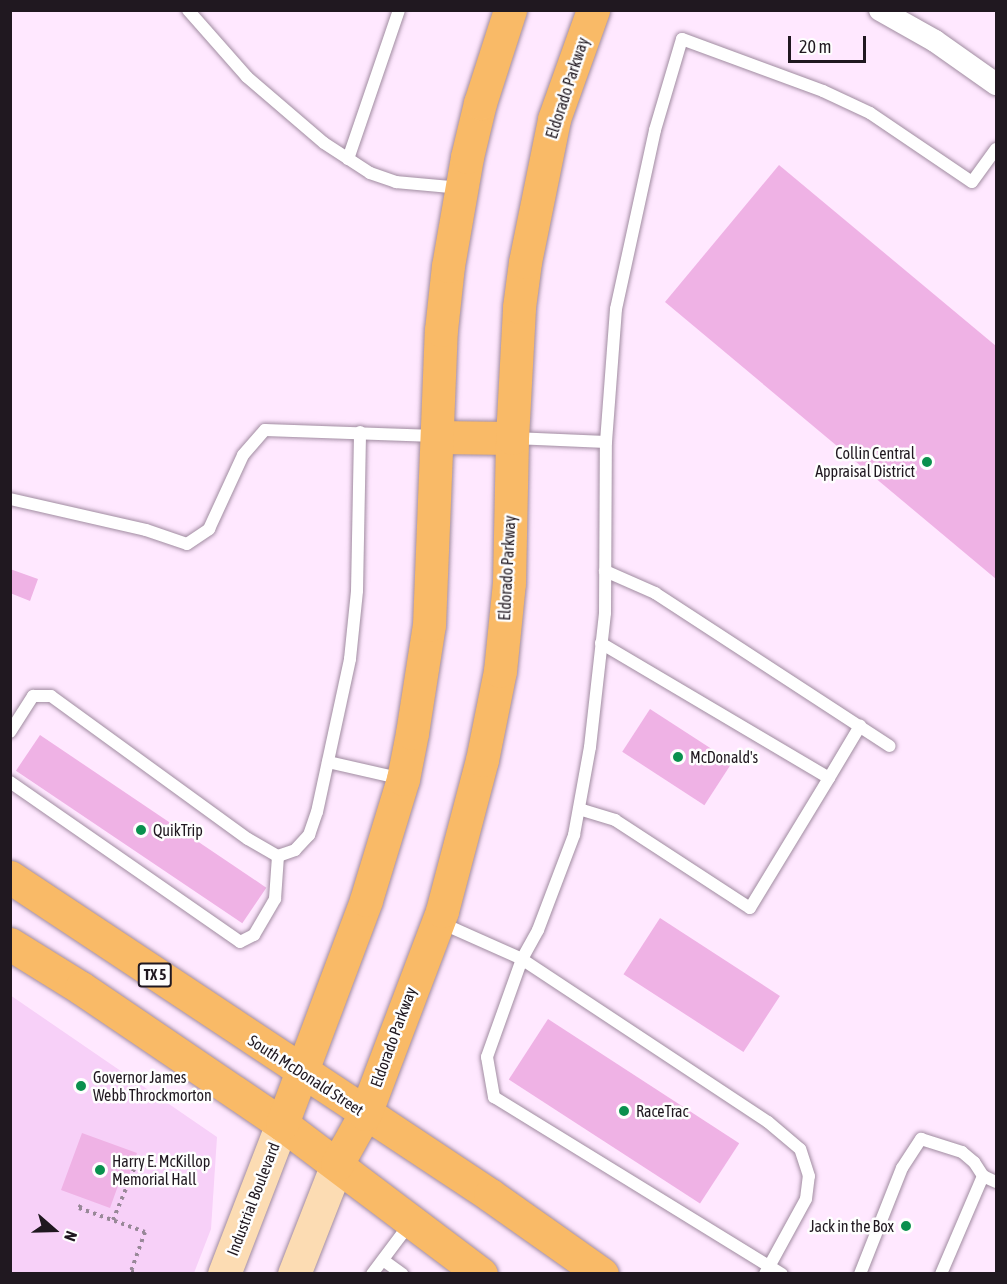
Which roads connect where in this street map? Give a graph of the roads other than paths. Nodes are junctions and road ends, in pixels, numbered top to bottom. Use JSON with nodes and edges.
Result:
{"nodes":[{"id":1,"x":188,"y":10,"type":"edge"},
{"id":2,"x":399,"y":10,"type":"edge"},
{"id":3,"x":510,"y":10,"type":"edge"},
{"id":4,"x":592,"y":10,"type":"edge"},
{"id":5,"x":880,"y":10,"type":"edge"},
{"id":6,"x":996,"y":84,"type":"edge"},
{"id":7,"x":996,"y":149,"type":"edge"},
{"id":8,"x":348,"y":159,"type":"junction"},
{"id":9,"x":461,"y":188,"type":"junction"},
{"id":10,"x":360,"y":432,"type":"junction"},
{"id":11,"x":437,"y":436,"type":"junction"},
{"id":12,"x":512,"y":438,"type":"junction"},
{"id":13,"x":606,"y":442,"type":"junction"},
{"id":14,"x":10,"y":499,"type":"edge"},
{"id":15,"x":605,"y":571,"type":"junction"},
{"id":16,"x":602,"y":643,"type":"junction"},
{"id":17,"x":860,"y":726,"type":"junction"},
{"id":18,"x":10,"y":732,"type":"edge"},
{"id":19,"x":890,"y":746,"type":"dead end"},
{"id":20,"x":328,"y":762,"type":"junction"},
{"id":21,"x":829,"y":778,"type":"junction"},
{"id":22,"x":403,"y":779,"type":"junction"},
{"id":23,"x":10,"y":782,"type":"edge"},
{"id":24,"x":579,"y":809,"type":"junction"},
{"id":25,"x":278,"y":856,"type":"junction"},
{"id":26,"x":10,"y":877,"type":"edge"},
{"id":27,"x":438,"y":921,"type":"junction"},
{"id":28,"x":101,"y":938,"type":"junction"},
{"id":29,"x":10,"y":944,"type":"edge"},
{"id":30,"x":522,"y":960,"type":"junction"},
{"id":31,"x":81,"y":988,"type":"junction"},
{"id":32,"x":301,"y":1072,"type":"junction"},
{"id":33,"x":365,"y":1114,"type":"junction"},
{"id":34,"x":282,"y":1124,"type":"junction"},
{"id":35,"x":337,"y":1164,"type":"junction"},
{"id":36,"x":983,"y":1176,"type":"junction"},
{"id":37,"x":996,"y":1182,"type":"edge"},
{"id":38,"x":413,"y":1220,"type":"junction"},
{"id":39,"x":383,"y":1260,"type":"junction"},
{"id":40,"x":768,"y":1269,"type":"edge"},
{"id":41,"x":224,"y":1274,"type":"edge"},
{"id":42,"x":294,"y":1274,"type":"edge"},
{"id":43,"x":372,"y":1274,"type":"edge"},
{"id":44,"x":402,"y":1274,"type":"edge"},
{"id":45,"x":482,"y":1274,"type":"edge"},
{"id":46,"x":602,"y":1274,"type":"edge"},
{"id":47,"x":782,"y":1274,"type":"edge"},
{"id":48,"x":860,"y":1274,"type":"edge"},
{"id":49,"x":941,"y":1274,"type":"edge"}],
"edges":[{"from":1,"to":8,"type":"lane"},
{"from":2,"to":8,"type":"lane"},
{"from":3,"to":9,"type":"main road"},
{"from":4,"to":12,"type":"main road","name":"Eldorado Parkway"},
{"from":5,"to":6,"type":"street"},
{"from":7,"to":13,"type":"lane"},
{"from":8,"to":9,"type":"lane"},
{"from":9,"to":11,"type":"main road"},
{"from":10,"to":11,"type":"lane"},
{"from":10,"to":14,"type":"lane"},
{"from":10,"to":20,"type":"lane"},
{"from":11,"to":12,"type":"main road"},
{"from":11,"to":22,"type":"main road"},
{"from":12,"to":13,"type":"lane"},
{"from":12,"to":27,"type":"main road","name":"Eldorado Parkway"},
{"from":13,"to":15,"type":"lane"},
{"from":15,"to":16,"type":"lane"},
{"from":15,"to":17,"type":"lane"},
{"from":16,"to":21,"type":"lane"},
{"from":16,"to":24,"type":"lane"},
{"from":17,"to":19,"type":"lane"},
{"from":17,"to":21,"type":"lane"},
{"from":18,"to":25,"type":"lane"},
{"from":20,"to":22,"type":"lane"},
{"from":20,"to":25,"type":"lane"},
{"from":21,"to":24,"type":"lane"},
{"from":22,"to":32,"type":"main road"},
{"from":23,"to":25,"type":"lane"},
{"from":24,"to":30,"type":"lane"},
{"from":26,"to":28,"type":"main road","name":"South McDonald Street","number":"TX 5"},
{"from":27,"to":30,"type":"lane"},
{"from":27,"to":33,"type":"main road","name":"Eldorado Parkway"},
{"from":28,"to":31,"type":"main road"},
{"from":28,"to":32,"type":"main road","name":"South McDonald Street","number":"TX 5"},
{"from":29,"to":31,"type":"main road"},
{"from":30,"to":40,"type":"lane"},
{"from":30,"to":40,"type":"lane"},
{"from":31,"to":34,"type":"main road"},
{"from":32,"to":33,"type":"main road","name":"South McDonald Street","number":"TX 5"},
{"from":32,"to":34,"type":"main road"},
{"from":33,"to":35,"type":"main road","name":"Eldorado Parkway"},
{"from":33,"to":46,"type":"main road","name":"South McDonald Street","number":"TX 5"},
{"from":34,"to":35,"type":"main road"},
{"from":34,"to":41,"type":"main road","name":"Industrial Boulevard"},
{"from":35,"to":38,"type":"main road"},
{"from":35,"to":42,"type":"main road"},
{"from":36,"to":37,"type":"lane"},
{"from":36,"to":48,"type":"lane"},
{"from":36,"to":49,"type":"lane"},
{"from":38,"to":39,"type":"lane"},
{"from":38,"to":45,"type":"main road"},
{"from":39,"to":43,"type":"lane"},
{"from":39,"to":44,"type":"lane"},
{"from":40,"to":47,"type":"lane"}]}
